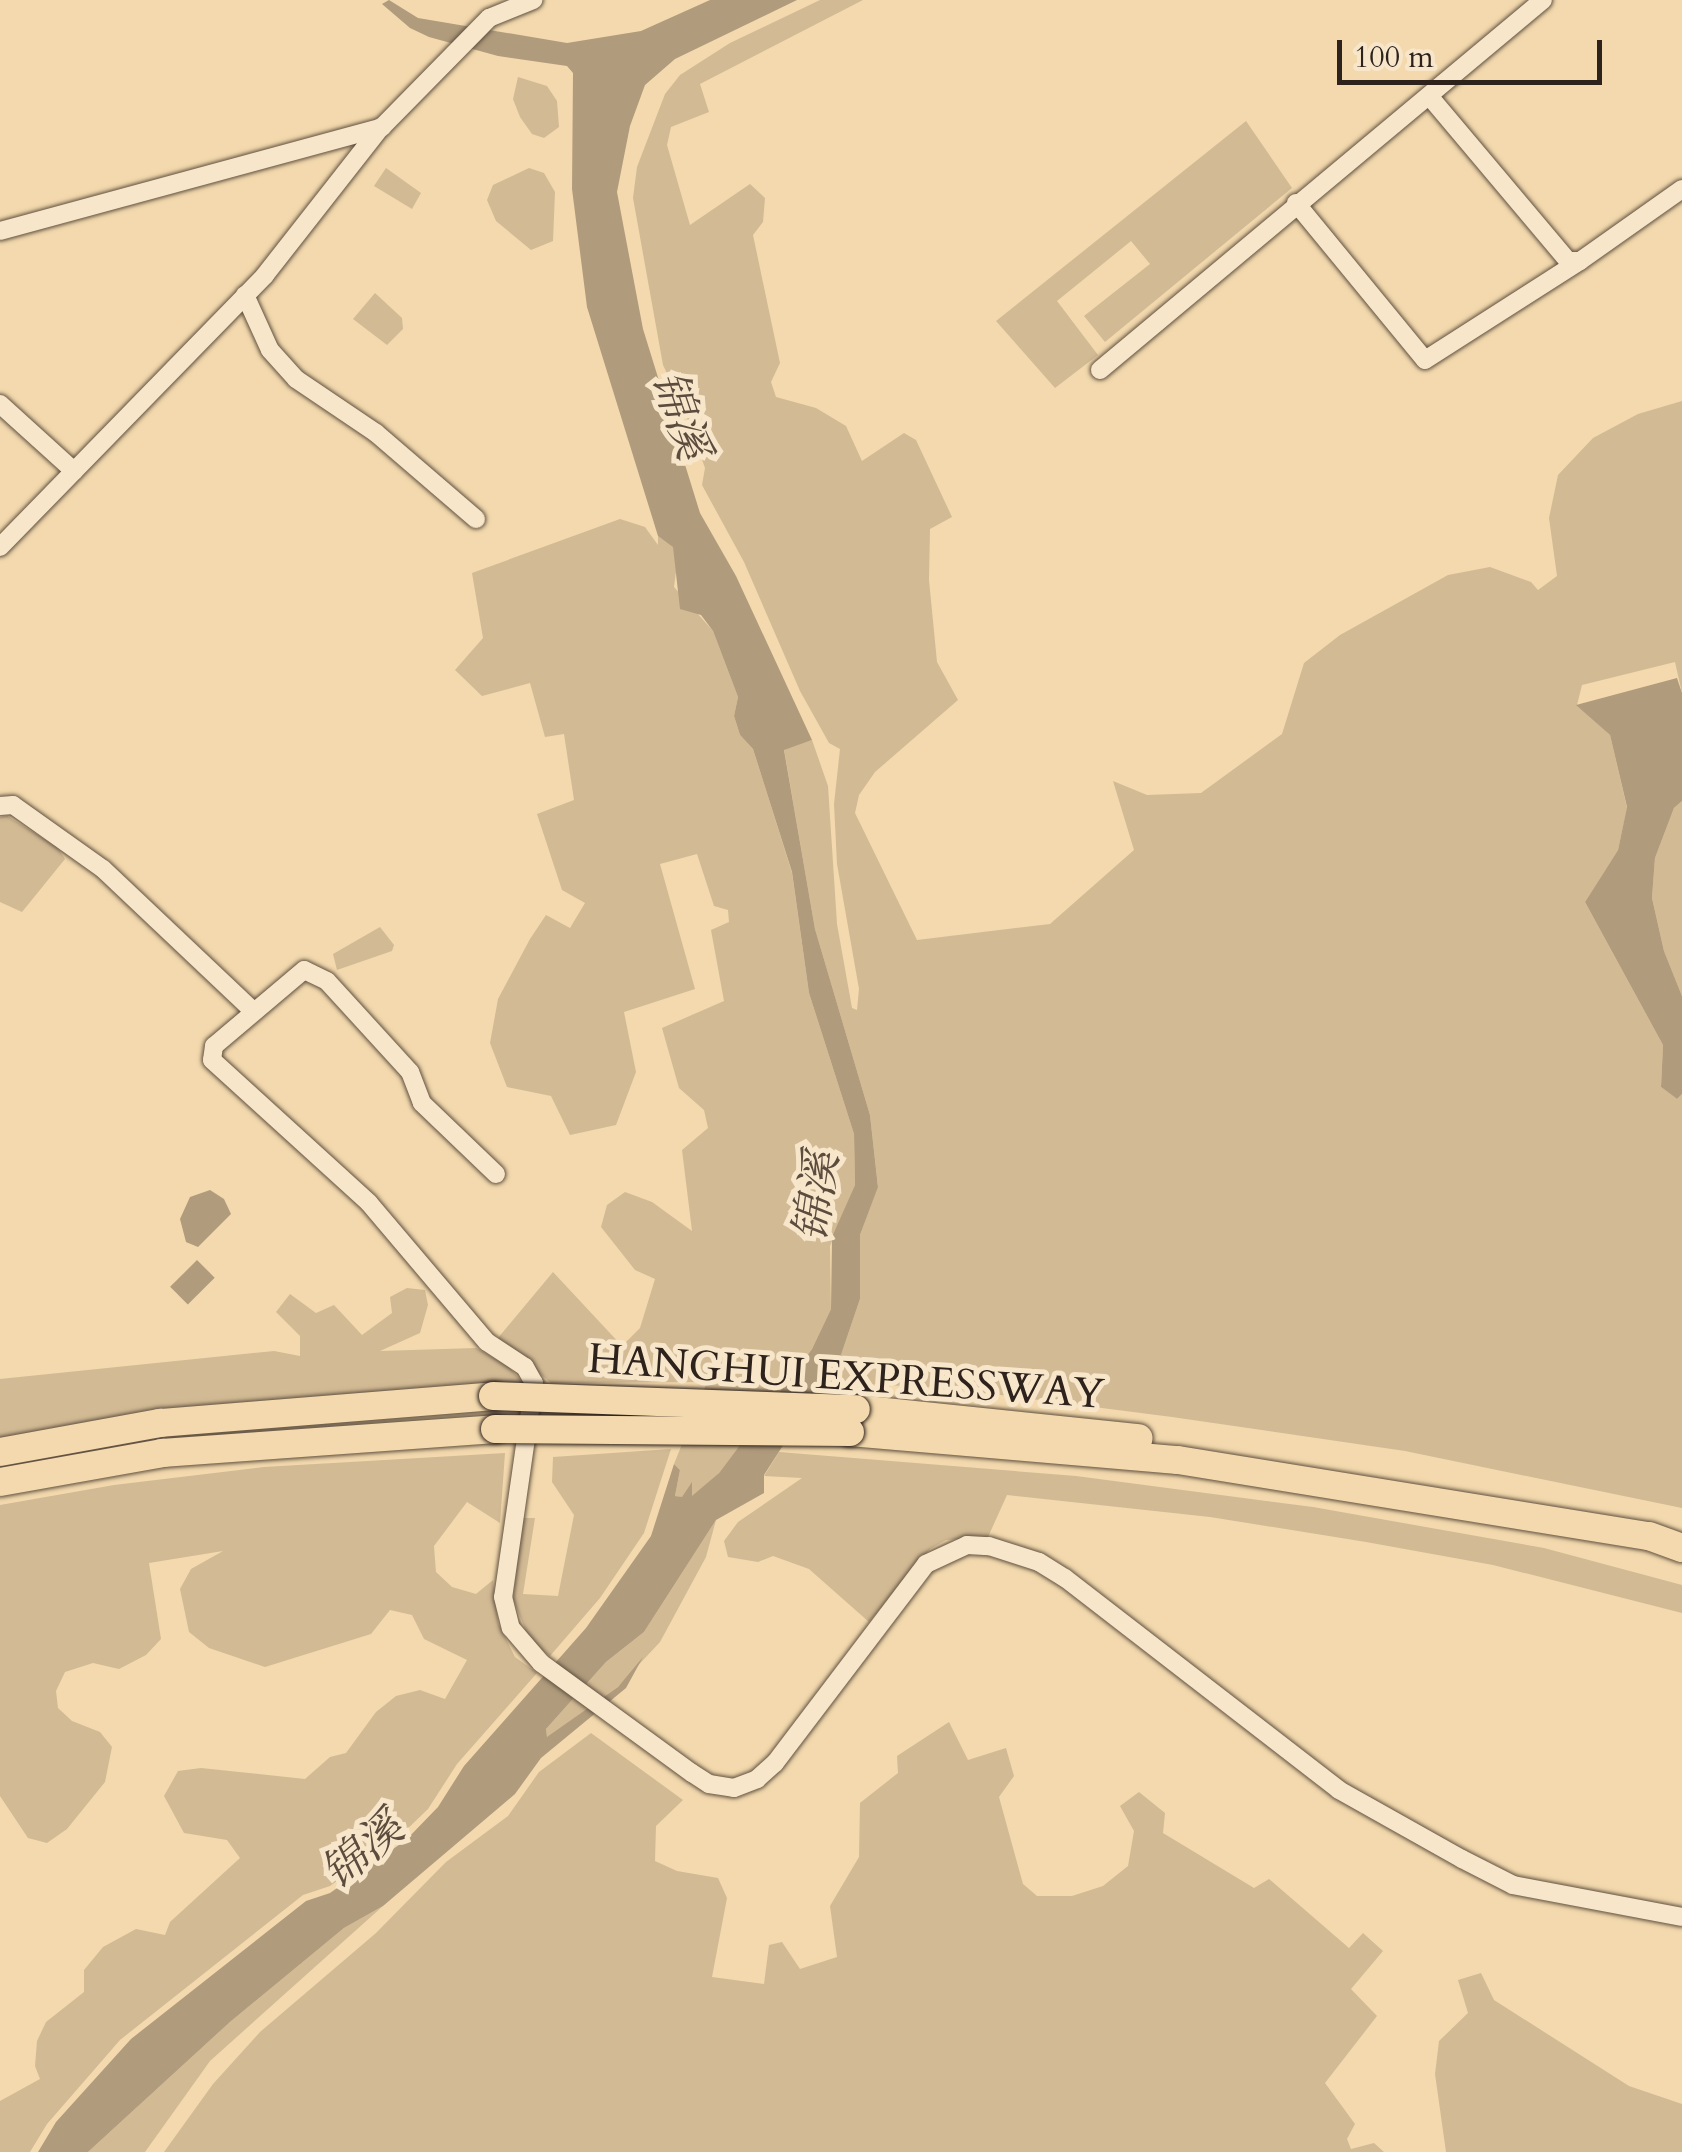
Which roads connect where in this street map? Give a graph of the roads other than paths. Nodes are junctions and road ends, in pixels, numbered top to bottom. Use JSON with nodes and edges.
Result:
{"nodes":[{"id":1,"x":533,"y":0,"type":"edge"},
{"id":2,"x":1543,"y":0,"type":"edge"},
{"id":3,"x":1430,"y":97,"type":"junction"},
{"id":4,"x":382,"y":127,"type":"junction"},
{"id":5,"x":1682,"y":190,"type":"edge"},
{"id":6,"x":1296,"y":203,"type":"junction"},
{"id":7,"x":0,"y":231,"type":"edge"},
{"id":8,"x":1580,"y":260,"type":"junction"},
{"id":9,"x":245,"y":295,"type":"junction"},
{"id":10,"x":1100,"y":370,"type":"dead end"},
{"id":11,"x":0,"y":404,"type":"edge"},
{"id":12,"x":74,"y":470,"type":"junction"},
{"id":13,"x":476,"y":519,"type":"dead end"},
{"id":14,"x":0,"y":547,"type":"edge"},
{"id":15,"x":0,"y":806,"type":"edge"},
{"id":16,"x":252,"y":1010,"type":"junction"},
{"id":17,"x":496,"y":1174,"type":"dead end"},
{"id":18,"x":853,"y":1420,"type":"junction"},
{"id":19,"x":0,"y":1452,"type":"edge"},
{"id":20,"x":0,"y":1482,"type":"edge"},
{"id":21,"x":1682,"y":1529,"type":"edge"},
{"id":22,"x":1682,"y":1548,"type":"edge"},
{"id":23,"x":1682,"y":1916,"type":"edge"}],
"edges":[{"from":1,"to":4,"type":"street"},
{"from":2,"to":3,"type":"street"},
{"from":3,"to":6,"type":"street"},
{"from":3,"to":8,"type":"street"},
{"from":4,"to":7,"type":"street"},
{"from":4,"to":9,"type":"street"},
{"from":5,"to":8,"type":"street"},
{"from":6,"to":8,"type":"street"},
{"from":6,"to":10,"type":"street"},
{"from":9,"to":12,"type":"street"},
{"from":9,"to":13,"type":"street"},
{"from":11,"to":12,"type":"street"},
{"from":12,"to":14,"type":"street"},
{"from":15,"to":16,"type":"street"},
{"from":16,"to":17,"type":"street"},
{"from":16,"to":23,"type":"street"},
{"from":18,"to":19,"type":"highway","name":"HANGHUI EXPRESSWAY","bridge":true},
{"from":18,"to":20,"type":"highway","name":"HANGHUI EXPRESSWAY","bridge":true},
{"from":18,"to":21,"type":"highway","name":"HANGHUI EXPRESSWAY"},
{"from":18,"to":22,"type":"highway","name":"HANGHUI EXPRESSWAY"}]}
